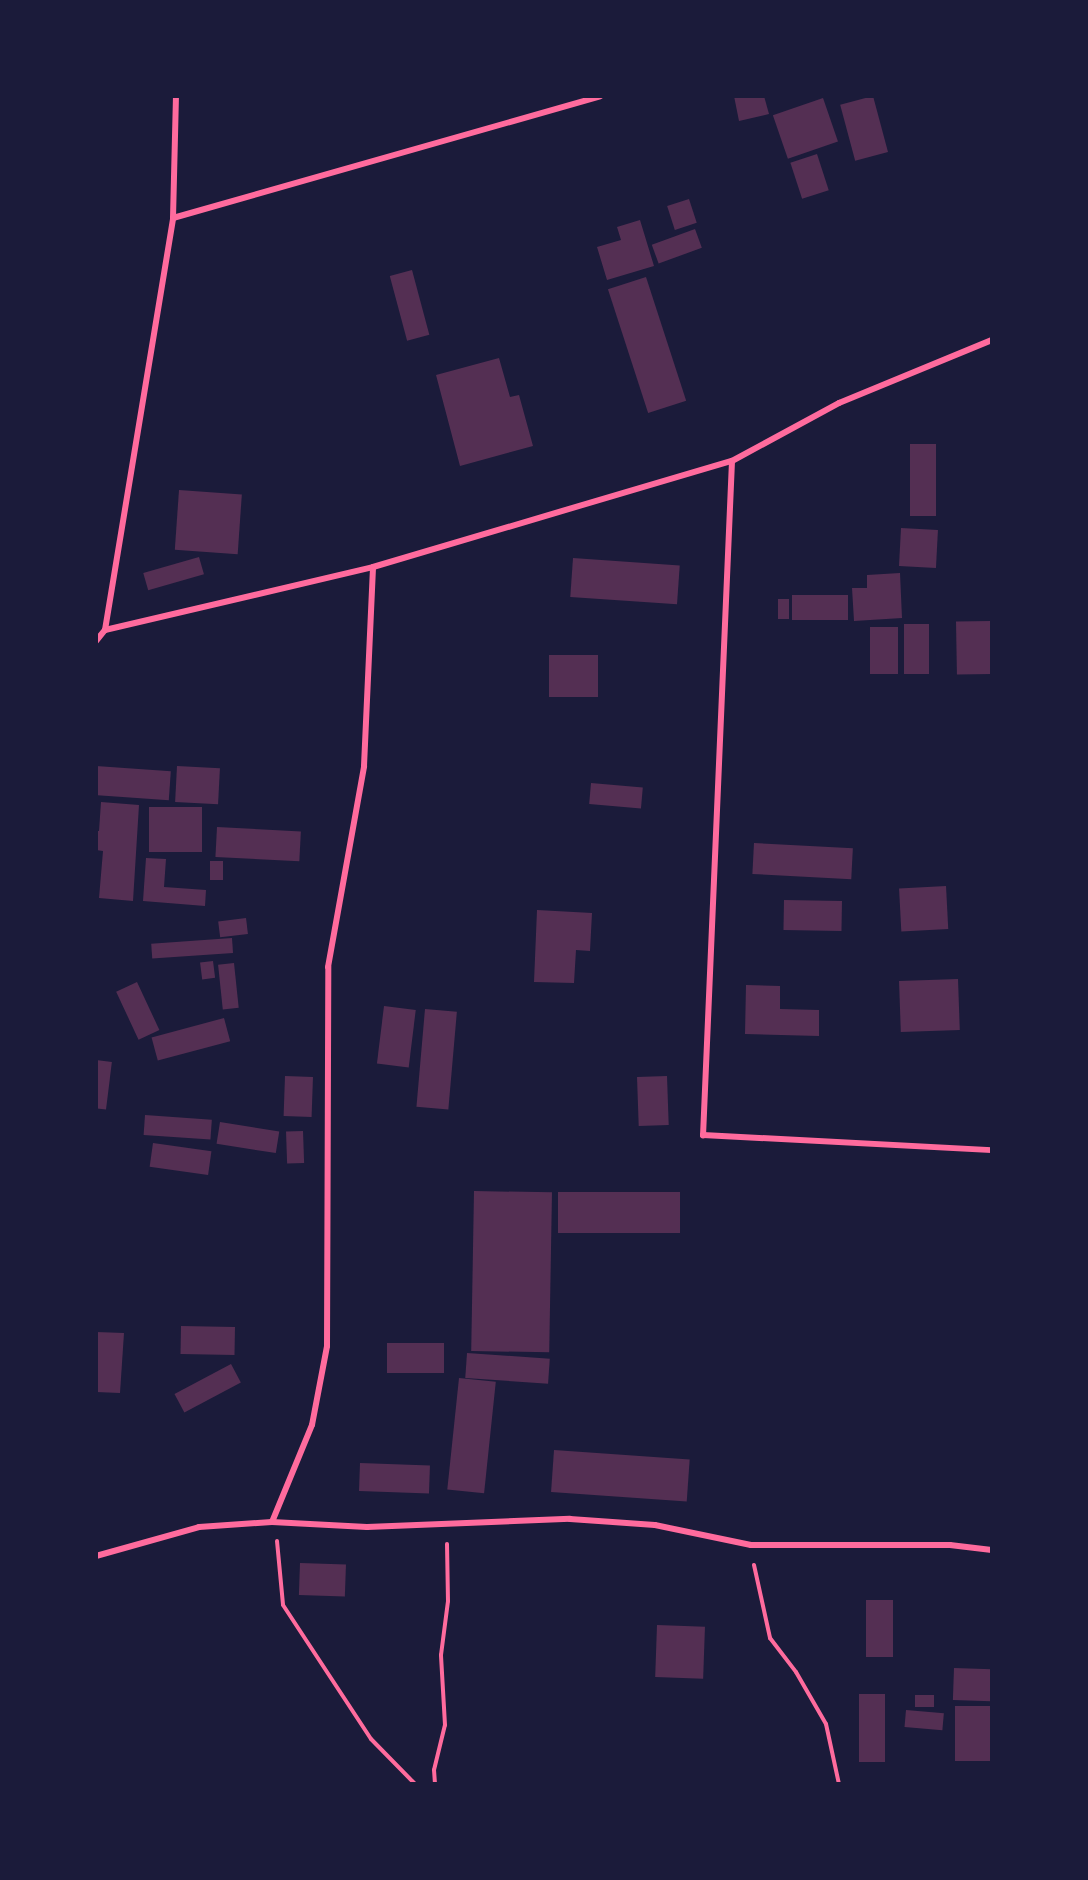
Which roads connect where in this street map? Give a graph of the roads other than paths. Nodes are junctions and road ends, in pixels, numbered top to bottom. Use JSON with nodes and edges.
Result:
{"nodes":[{"id":1,"x":176,"y":96,"type":"edge"},
{"id":2,"x":600,"y":96,"type":"edge"},
{"id":3,"x":173,"y":218,"type":"junction"},
{"id":4,"x":992,"y":340,"type":"edge"},
{"id":5,"x":732,"y":460,"type":"junction"},
{"id":6,"x":374,"y":567,"type":"junction"},
{"id":7,"x":105,"y":630,"type":"junction"},
{"id":8,"x":96,"y":641,"type":"edge"},
{"id":9,"x":992,"y":1150,"type":"edge"},
{"id":10,"x":273,"y":1522,"type":"junction"},
{"id":11,"x":992,"y":1550,"type":"edge"},
{"id":12,"x":96,"y":1556,"type":"edge"}],
"edges":[{"from":1,"to":3,"type":"street"},
{"from":2,"to":3,"type":"street"},
{"from":3,"to":7,"type":"street"},
{"from":4,"to":5,"type":"street"},
{"from":5,"to":6,"type":"street"},
{"from":5,"to":9,"type":"street"},
{"from":6,"to":7,"type":"street"},
{"from":6,"to":10,"type":"street"},
{"from":7,"to":8,"type":"street"},
{"from":10,"to":11,"type":"street"},
{"from":10,"to":12,"type":"street"}]}
